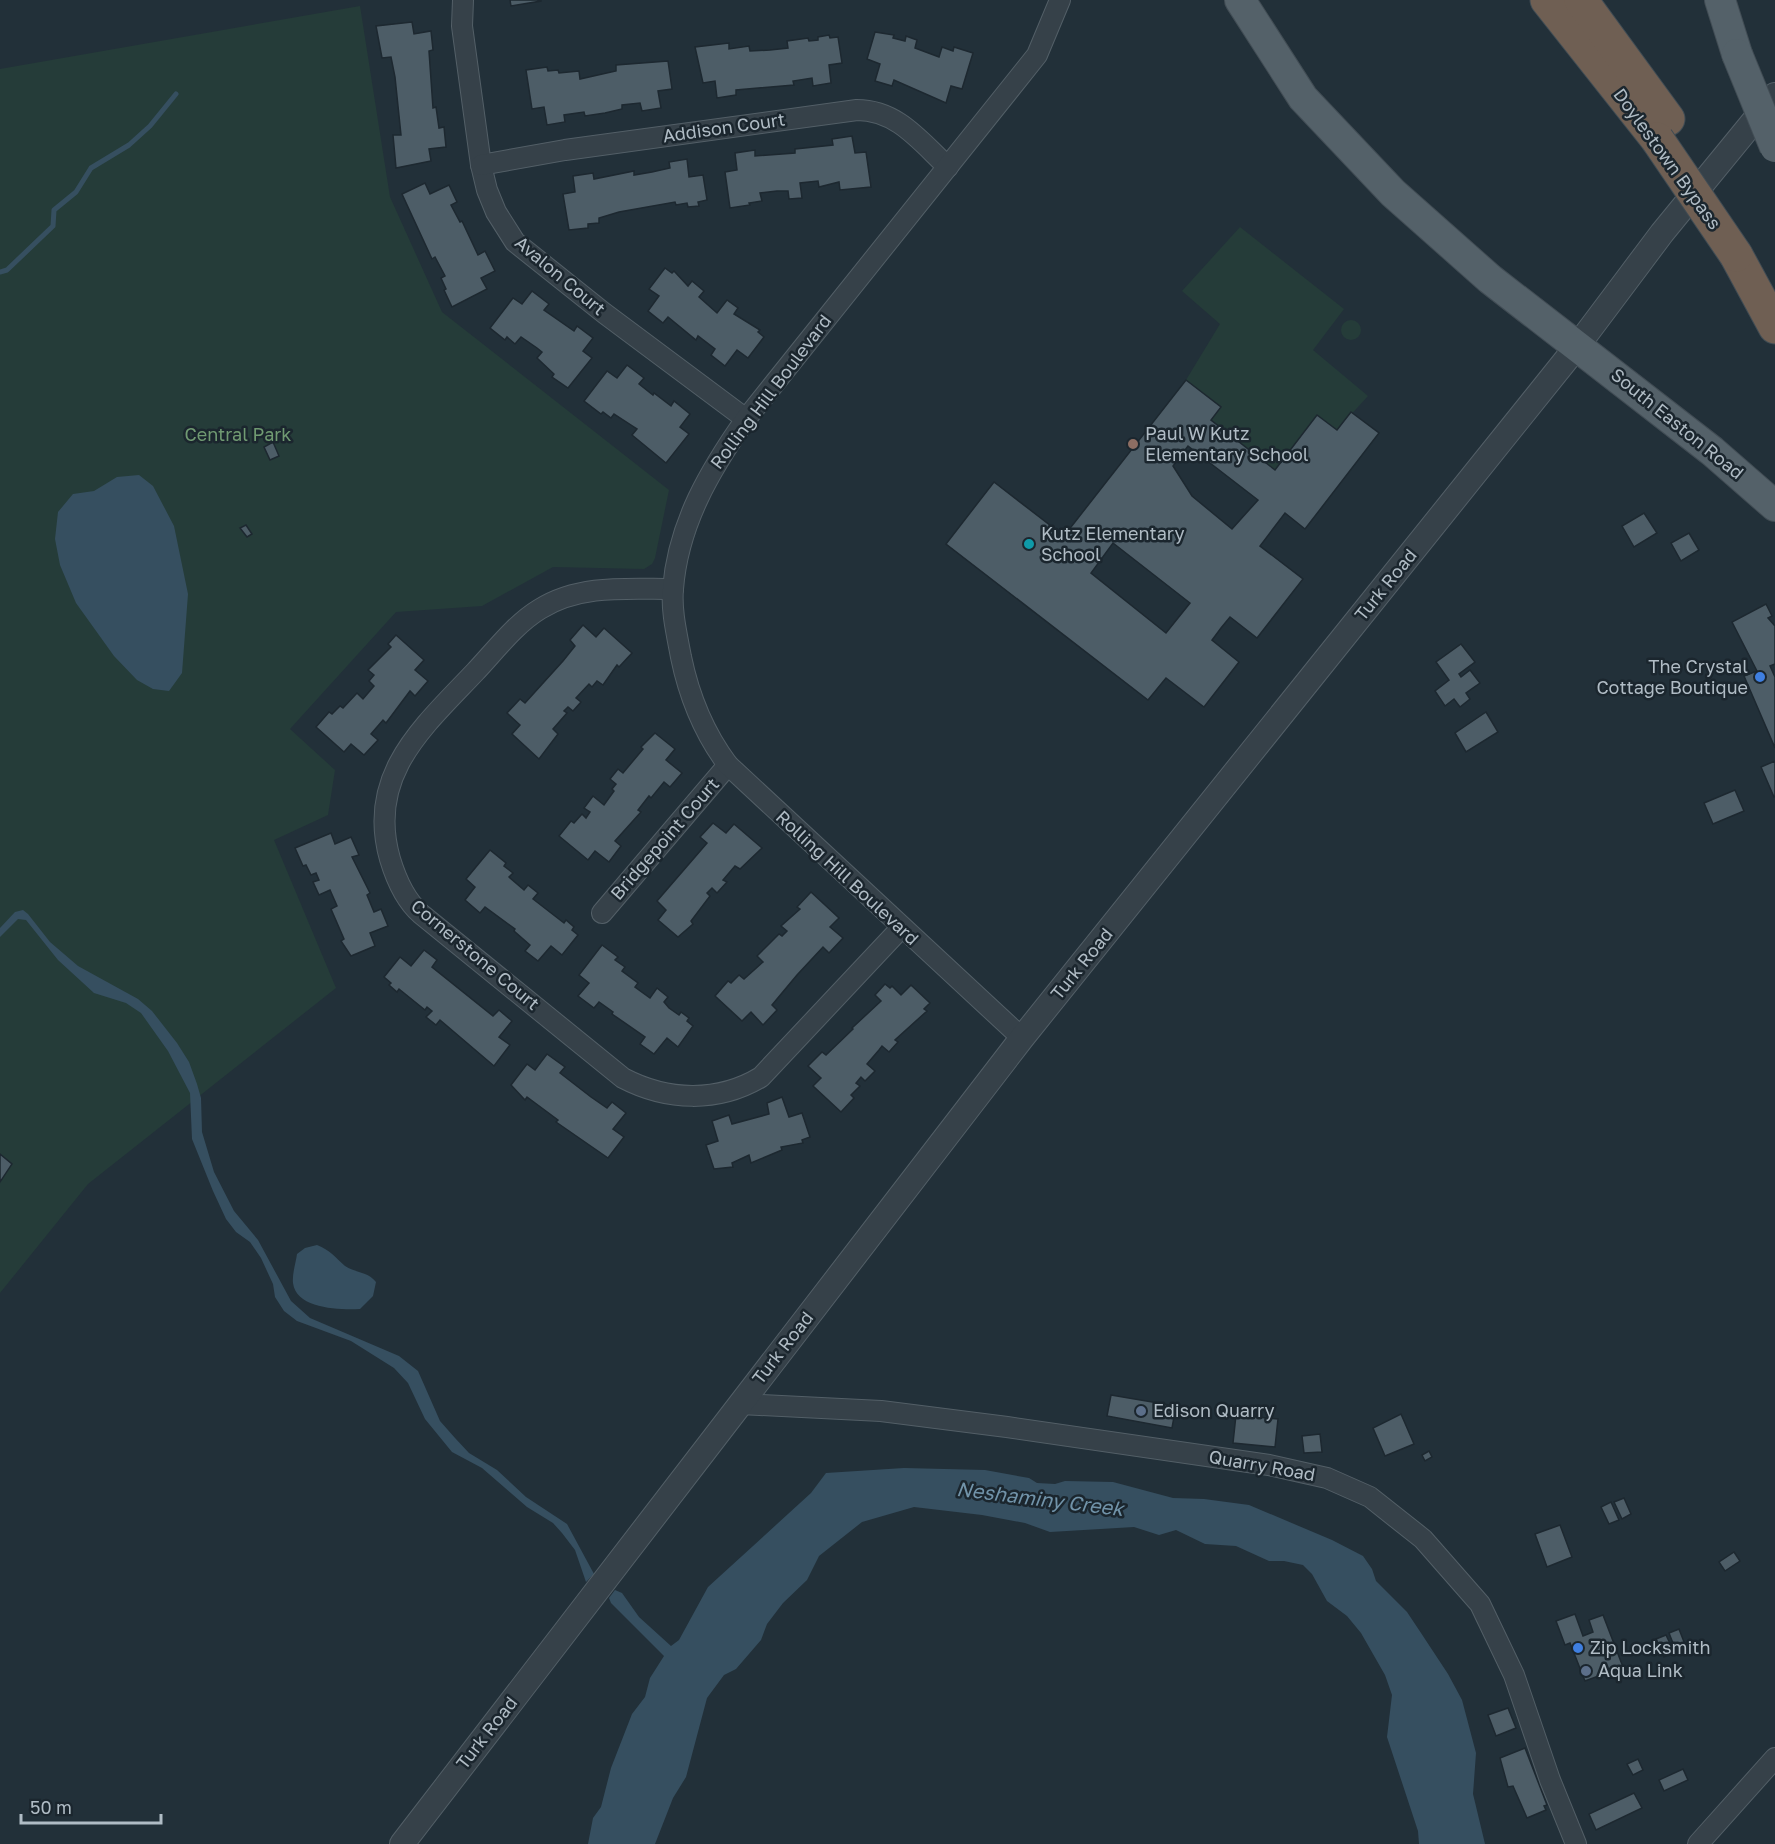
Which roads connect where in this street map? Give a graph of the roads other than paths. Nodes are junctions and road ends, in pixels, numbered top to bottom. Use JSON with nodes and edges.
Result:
{"nodes":[{"id":1,"x":463,"y":0,"type":"edge"},
{"id":2,"x":1060,"y":0,"type":"edge"},
{"id":3,"x":1240,"y":0,"type":"edge"},
{"id":4,"x":1547,"y":0,"type":"edge"},
{"id":5,"x":1581,"y":0,"type":"edge"},
{"id":6,"x":1720,"y":0,"type":"edge"},
{"id":7,"x":1775,"y":95,"type":"edge"},
{"id":8,"x":1662,"y":129,"type":"junction"},
{"id":9,"x":1775,"y":147,"type":"edge"},
{"id":10,"x":481,"y":165,"type":"junction"},
{"id":11,"x":948,"y":166,"type":"junction"},
{"id":12,"x":1741,"y":245,"type":"junction"},
{"id":13,"x":1775,"y":285,"type":"edge"},
{"id":14,"x":1775,"y":327,"type":"edge"},
{"id":15,"x":1578,"y":345,"type":"junction"},
{"id":16,"x":746,"y":419,"type":"junction"},
{"id":17,"x":1775,"y":506,"type":"edge"},
{"id":18,"x":673,"y":590,"type":"junction"},
{"id":19,"x":728,"y":765,"type":"junction"},
{"id":20,"x":602,"y":913,"type":"dead end"},
{"id":21,"x":901,"y":928,"type":"junction"},
{"id":22,"x":1022,"y":1038,"type":"junction"},
{"id":23,"x":740,"y":1404,"type":"junction"},
{"id":24,"x":1775,"y":1758,"type":"edge"},
{"id":25,"x":402,"y":1844,"type":"edge"},
{"id":26,"x":1576,"y":1844,"type":"edge"},
{"id":27,"x":1698,"y":1844,"type":"edge"}],
"edges":[{"from":1,"to":10,"type":"street","name":"Avalon Court"},
{"from":2,"to":11,"type":"street","name":"Rolling Hill Boulevard"},
{"from":3,"to":15,"type":"main road","name":"South Easton Road"},
{"from":4,"to":8,"type":"highway","name":"Doylestown Bypass"},
{"from":5,"to":8,"type":"highway","name":"Doylestown Bypass"},
{"from":6,"to":9,"type":"main road","bridge":true},
{"from":7,"to":15,"type":"street","name":"Turk Road"},
{"from":8,"to":12,"type":"highway","name":"Doylestown Bypass","bridge":true},
{"from":10,"to":11,"type":"street","name":"Addison Court"},
{"from":10,"to":16,"type":"street","name":"Avalon Court"},
{"from":11,"to":16,"type":"street","name":"Rolling Hill Boulevard"},
{"from":12,"to":13,"type":"highway","name":"Doylestown Bypass"},
{"from":12,"to":14,"type":"highway","name":"Doylestown Bypass"},
{"from":15,"to":17,"type":"main road","name":"South Easton Road"},
{"from":15,"to":22,"type":"street","name":"Turk Road"},
{"from":16,"to":18,"type":"street","name":"Rolling Hill Boulevard"},
{"from":18,"to":19,"type":"street","name":"Rolling Hill Boulevard"},
{"from":18,"to":21,"type":"street","name":"Cornerstone Court"},
{"from":19,"to":20,"type":"street","name":"Bridgepoint Court"},
{"from":19,"to":21,"type":"street","name":"Rolling Hill Boulevard"},
{"from":21,"to":22,"type":"street","name":"Rolling Hill Boulevard"},
{"from":22,"to":23,"type":"street","name":"Turk Road"},
{"from":23,"to":25,"type":"street","name":"Turk Road"},
{"from":23,"to":26,"type":"street","name":"Quarry Road"},
{"from":24,"to":27,"type":"street"}]}
